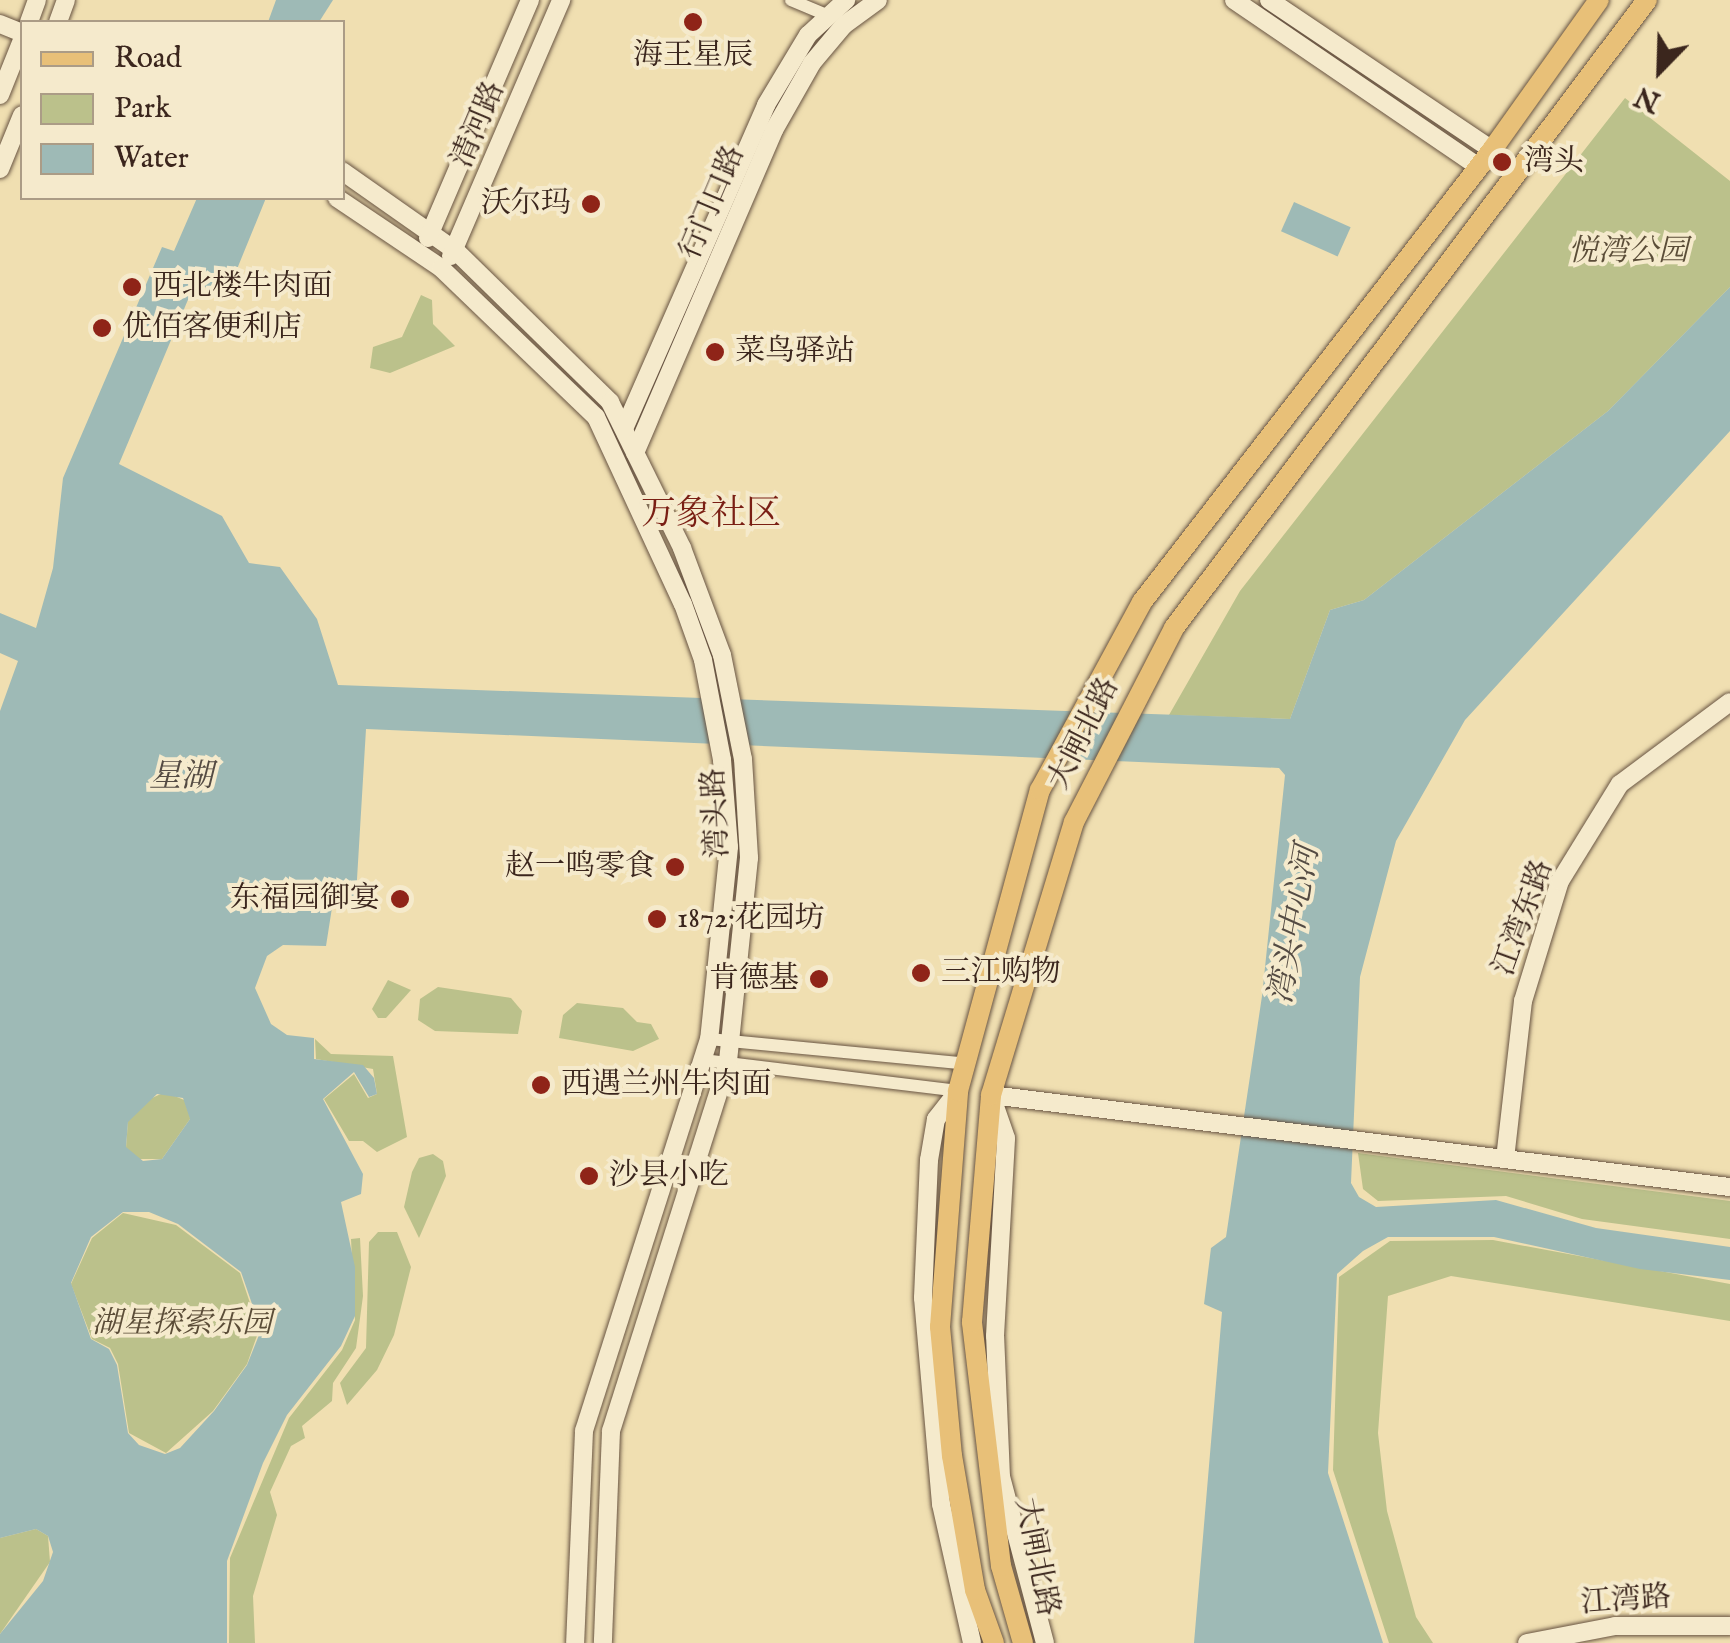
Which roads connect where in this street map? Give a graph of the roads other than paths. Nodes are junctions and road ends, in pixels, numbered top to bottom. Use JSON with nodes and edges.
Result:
{"nodes":[{"id":1,"x":530,"y":0,"type":"edge"},
{"id":2,"x":561,"y":0,"type":"edge"},
{"id":3,"x":791,"y":0,"type":"edge"},
{"id":4,"x":846,"y":0,"type":"edge"},
{"id":5,"x":878,"y":0,"type":"edge"},
{"id":6,"x":1234,"y":0,"type":"edge"},
{"id":7,"x":1599,"y":0,"type":"edge"},
{"id":8,"x":1647,"y":0,"type":"edge"},
{"id":9,"x":1276,"y":12,"type":"edge"},
{"id":10,"x":829,"y":16,"type":"junction"},
{"id":11,"x":12,"y":61,"type":"edge"},
{"id":12,"x":0,"y":96,"type":"edge"},
{"id":13,"x":20,"y":120,"type":"edge"},
{"id":14,"x":1486,"y":159,"type":"junction"},
{"id":15,"x":0,"y":169,"type":"edge"},
{"id":16,"x":345,"y":174,"type":"edge"},
{"id":17,"x":341,"y":200,"type":"edge"},
{"id":18,"x":432,"y":232,"type":"junction"},
{"id":19,"x":456,"y":250,"type":"junction"},
{"id":20,"x":418,"y":251,"type":"junction"},
{"id":21,"x":441,"y":268,"type":"junction"},
{"id":22,"x":624,"y":429,"type":"junction"},
{"id":23,"x":635,"y":454,"type":"junction"},
{"id":24,"x":1730,"y":702,"type":"edge"},
{"id":25,"x":708,"y":1039,"type":"junction"},
{"id":26,"x":730,"y":1040,"type":"junction"},
{"id":27,"x":703,"y":1060,"type":"junction"},
{"id":28,"x":728,"y":1062,"type":"junction"},
{"id":29,"x":967,"y":1064,"type":"junction"},
{"id":30,"x":958,"y":1091,"type":"junction"},
{"id":31,"x":991,"y":1095,"type":"junction"},
{"id":32,"x":1505,"y":1159,"type":"junction"},
{"id":33,"x":1730,"y":1187,"type":"edge"},
{"id":34,"x":1730,"y":1626,"type":"edge"},
{"id":35,"x":574,"y":1643,"type":"edge"},
{"id":36,"x":603,"y":1643,"type":"edge"},
{"id":37,"x":972,"y":1643,"type":"edge"},
{"id":38,"x":994,"y":1643,"type":"edge"},
{"id":39,"x":1024,"y":1643,"type":"edge"},
{"id":40,"x":1045,"y":1643,"type":"edge"},
{"id":41,"x":1527,"y":1643,"type":"edge"}],
"edges":[{"from":1,"to":18,"type":"street","name":"清河路"},
{"from":2,"to":19,"type":"street","name":"清河路"},
{"from":3,"to":10,"type":"street"},
{"from":4,"to":10,"type":"street","name":"行门口路"},
{"from":5,"to":23,"type":"street","name":"行门口路"},
{"from":6,"to":9,"type":"street"},
{"from":7,"to":14,"type":"main road","name":"大闸北路"},
{"from":8,"to":31,"type":"main road","name":"大闸北路"},
{"from":9,"to":14,"type":"street"},
{"from":10,"to":22,"type":"street","name":"行门口路"},
{"from":11,"to":12,"type":"street"},
{"from":13,"to":15,"type":"street"},
{"from":14,"to":29,"type":"main road","name":"大闸北路"},
{"from":16,"to":18,"type":"street","name":"湾头路"},
{"from":17,"to":20,"type":"street","name":"湾头路"},
{"from":18,"to":19,"type":"street","name":"湾头路"},
{"from":18,"to":20,"type":"street","name":"清河路"},
{"from":19,"to":21,"type":"street","name":"清河路"},
{"from":19,"to":22,"type":"street","name":"湾头路"},
{"from":20,"to":21,"type":"street","name":"湾头路"},
{"from":21,"to":25,"type":"street","name":"湾头路"},
{"from":22,"to":23,"type":"street","name":"湾头路"},
{"from":23,"to":26,"type":"street","name":"湾头路"},
{"from":24,"to":32,"type":"street","name":"江湾东路"},
{"from":25,"to":26,"type":"street"},
{"from":25,"to":27,"type":"street","name":"湾头路"},
{"from":26,"to":28,"type":"street","name":"湾头路"},
{"from":26,"to":29,"type":"street"},
{"from":27,"to":28,"type":"street"},
{"from":27,"to":35,"type":"street","name":"湾头路"},
{"from":28,"to":30,"type":"street"},
{"from":28,"to":36,"type":"street","name":"湾头路"},
{"from":29,"to":30,"type":"main road","name":"大闸北路"},
{"from":30,"to":37,"type":"street"},
{"from":30,"to":38,"type":"main road","name":"大闸北路"},
{"from":31,"to":32,"type":"street"},
{"from":31,"to":39,"type":"main road","name":"大闸北路"},
{"from":31,"to":40,"type":"street"},
{"from":32,"to":33,"type":"street"},
{"from":34,"to":41,"type":"street","name":"江湾路"}]}
